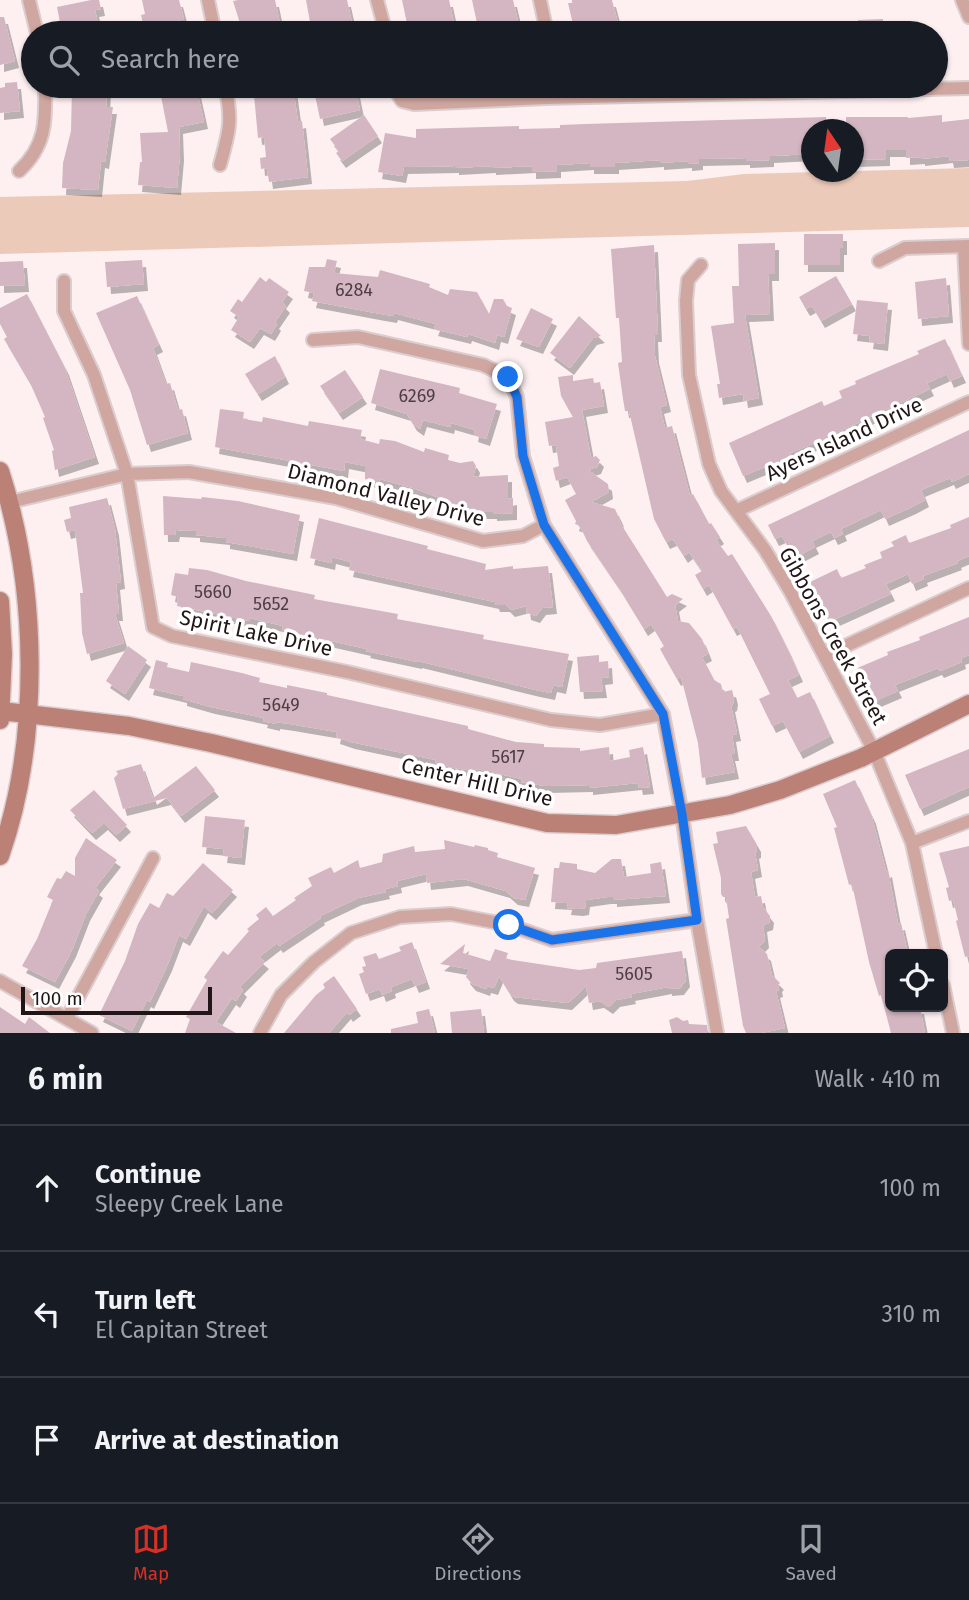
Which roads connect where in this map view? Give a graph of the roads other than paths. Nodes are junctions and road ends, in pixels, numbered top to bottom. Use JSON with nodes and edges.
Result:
{"nodes":[{"id":1,"x":29,"y":0,"type":"edge"},
{"id":2,"x":208,"y":0,"type":"edge"},
{"id":3,"x":377,"y":0,"type":"edge"},
{"id":4,"x":540,"y":0,"type":"edge"},
{"id":5,"x":962,"y":0,"type":"edge"},
{"id":6,"x":969,"y":17,"type":"edge"},
{"id":7,"x":34,"y":21,"type":"edge"},
{"id":8,"x":212,"y":21,"type":"edge"},
{"id":9,"x":383,"y":21,"type":"edge"},
{"id":10,"x":544,"y":21,"type":"edge"},
{"id":11,"x":948,"y":88,"type":"edge"},
{"id":12,"x":969,"y":88,"type":"edge"},
{"id":13,"x":45,"y":98,"type":"edge"},
{"id":14,"x":228,"y":98,"type":"edge"},
{"id":15,"x":400,"y":98,"type":"edge"},
{"id":16,"x":484,"y":98,"type":"edge"},
{"id":17,"x":220,"y":165,"type":"dead end"},
{"id":18,"x":19,"y":171,"type":"dead end"},
{"id":19,"x":967,"y":246,"type":"edge"},
{"id":20,"x":879,"y":261,"type":"dead end"},
{"id":21,"x":701,"y":265,"type":"dead end"},
{"id":22,"x":64,"y":281,"type":"dead end"},
{"id":23,"x":313,"y":340,"type":"dead end"},
{"id":24,"x":969,"y":344,"type":"edge"},
{"id":25,"x":969,"y":402,"type":"edge"},
{"id":26,"x":0,"y":471,"type":"edge"},
{"id":27,"x":127,"y":474,"type":"junction"},
{"id":28,"x":10,"y":502,"type":"junction"},
{"id":29,"x":736,"y":511,"type":"junction"},
{"id":30,"x":544,"y":525,"type":"junction"},
{"id":31,"x":969,"y":588,"type":"edge"},
{"id":32,"x":0,"y":601,"type":"edge"},
{"id":33,"x":824,"y":656,"type":"junction"},
{"id":34,"x":969,"y":704,"type":"edge"},
{"id":35,"x":663,"y":714,"type":"junction"},
{"id":36,"x":1,"y":715,"type":"edge"},
{"id":37,"x":28,"y":715,"type":"junction"},
{"id":38,"x":874,"y":751,"type":"junction"},
{"id":39,"x":682,"y":814,"type":"junction"},
{"id":40,"x":969,"y":821,"type":"edge"},
{"id":41,"x":912,"y":843,"type":"junction"},
{"id":42,"x":0,"y":856,"type":"edge"},
{"id":43,"x":153,"y":858,"type":"dead end"},
{"id":44,"x":697,"y":920,"type":"junction"},
{"id":45,"x":935,"y":949,"type":"edge"},
{"id":46,"x":0,"y":981,"type":"edge"},
{"id":47,"x":948,"y":1009,"type":"edge"},
{"id":48,"x":67,"y":1018,"type":"junction"},
{"id":49,"x":92,"y":1033,"type":"edge"},
{"id":50,"x":260,"y":1033,"type":"edge"},
{"id":51,"x":717,"y":1033,"type":"edge"},
{"id":52,"x":953,"y":1033,"type":"edge"}],
"edges":[{"from":1,"to":7,"type":"street"},
{"from":2,"to":8,"type":"street"},
{"from":3,"to":9,"type":"street"},
{"from":4,"to":10,"type":"street"},
{"from":5,"to":6,"type":"street"},
{"from":11,"to":12,"type":"street"},
{"from":13,"to":18,"type":"street"},
{"from":14,"to":17,"type":"street"},
{"from":15,"to":16,"type":"street"},
{"from":19,"to":20,"type":"street"},
{"from":19,"to":24,"type":"street"},
{"from":21,"to":29,"type":"street","name":"Gibbons Creek Street"},
{"from":22,"to":27,"type":"street","name":"Spirit Lake Drive"},
{"from":23,"to":30,"type":"street"},
{"from":25,"to":29,"type":"street","name":"Ayers Island Drive"},
{"from":26,"to":28,"type":"street"},
{"from":27,"to":28,"type":"street","name":"Diamond Valley Drive"},
{"from":27,"to":30,"type":"street","name":"Diamond Valley Drive"},
{"from":27,"to":35,"type":"street","name":"Spirit Lake Drive"},
{"from":28,"to":37,"type":"street"},
{"from":29,"to":33,"type":"street","name":"Gibbons Creek Street"},
{"from":30,"to":35,"type":"street"},
{"from":31,"to":33,"type":"street"},
{"from":32,"to":36,"type":"street"},
{"from":33,"to":38,"type":"street","name":"Gibbons Creek Street"},
{"from":34,"to":38,"type":"street","name":"Center Hill Drive"},
{"from":35,"to":39,"type":"street"},
{"from":36,"to":37,"type":"street","name":"Center Hill Drive"},
{"from":37,"to":39,"type":"street","name":"Center Hill Drive"},
{"from":37,"to":42,"type":"street"},
{"from":38,"to":39,"type":"street","name":"Center Hill Drive"},
{"from":38,"to":41,"type":"street","name":"Gibbons Creek Street"},
{"from":39,"to":44,"type":"street"},
{"from":40,"to":41,"type":"street"},
{"from":41,"to":45,"type":"street","name":"Gibbons Creek Street"},
{"from":43,"to":48,"type":"street"},
{"from":44,"to":50,"type":"street"},
{"from":44,"to":51,"type":"street"},
{"from":46,"to":48,"type":"street"},
{"from":47,"to":52,"type":"street"},
{"from":48,"to":49,"type":"street"}]}
